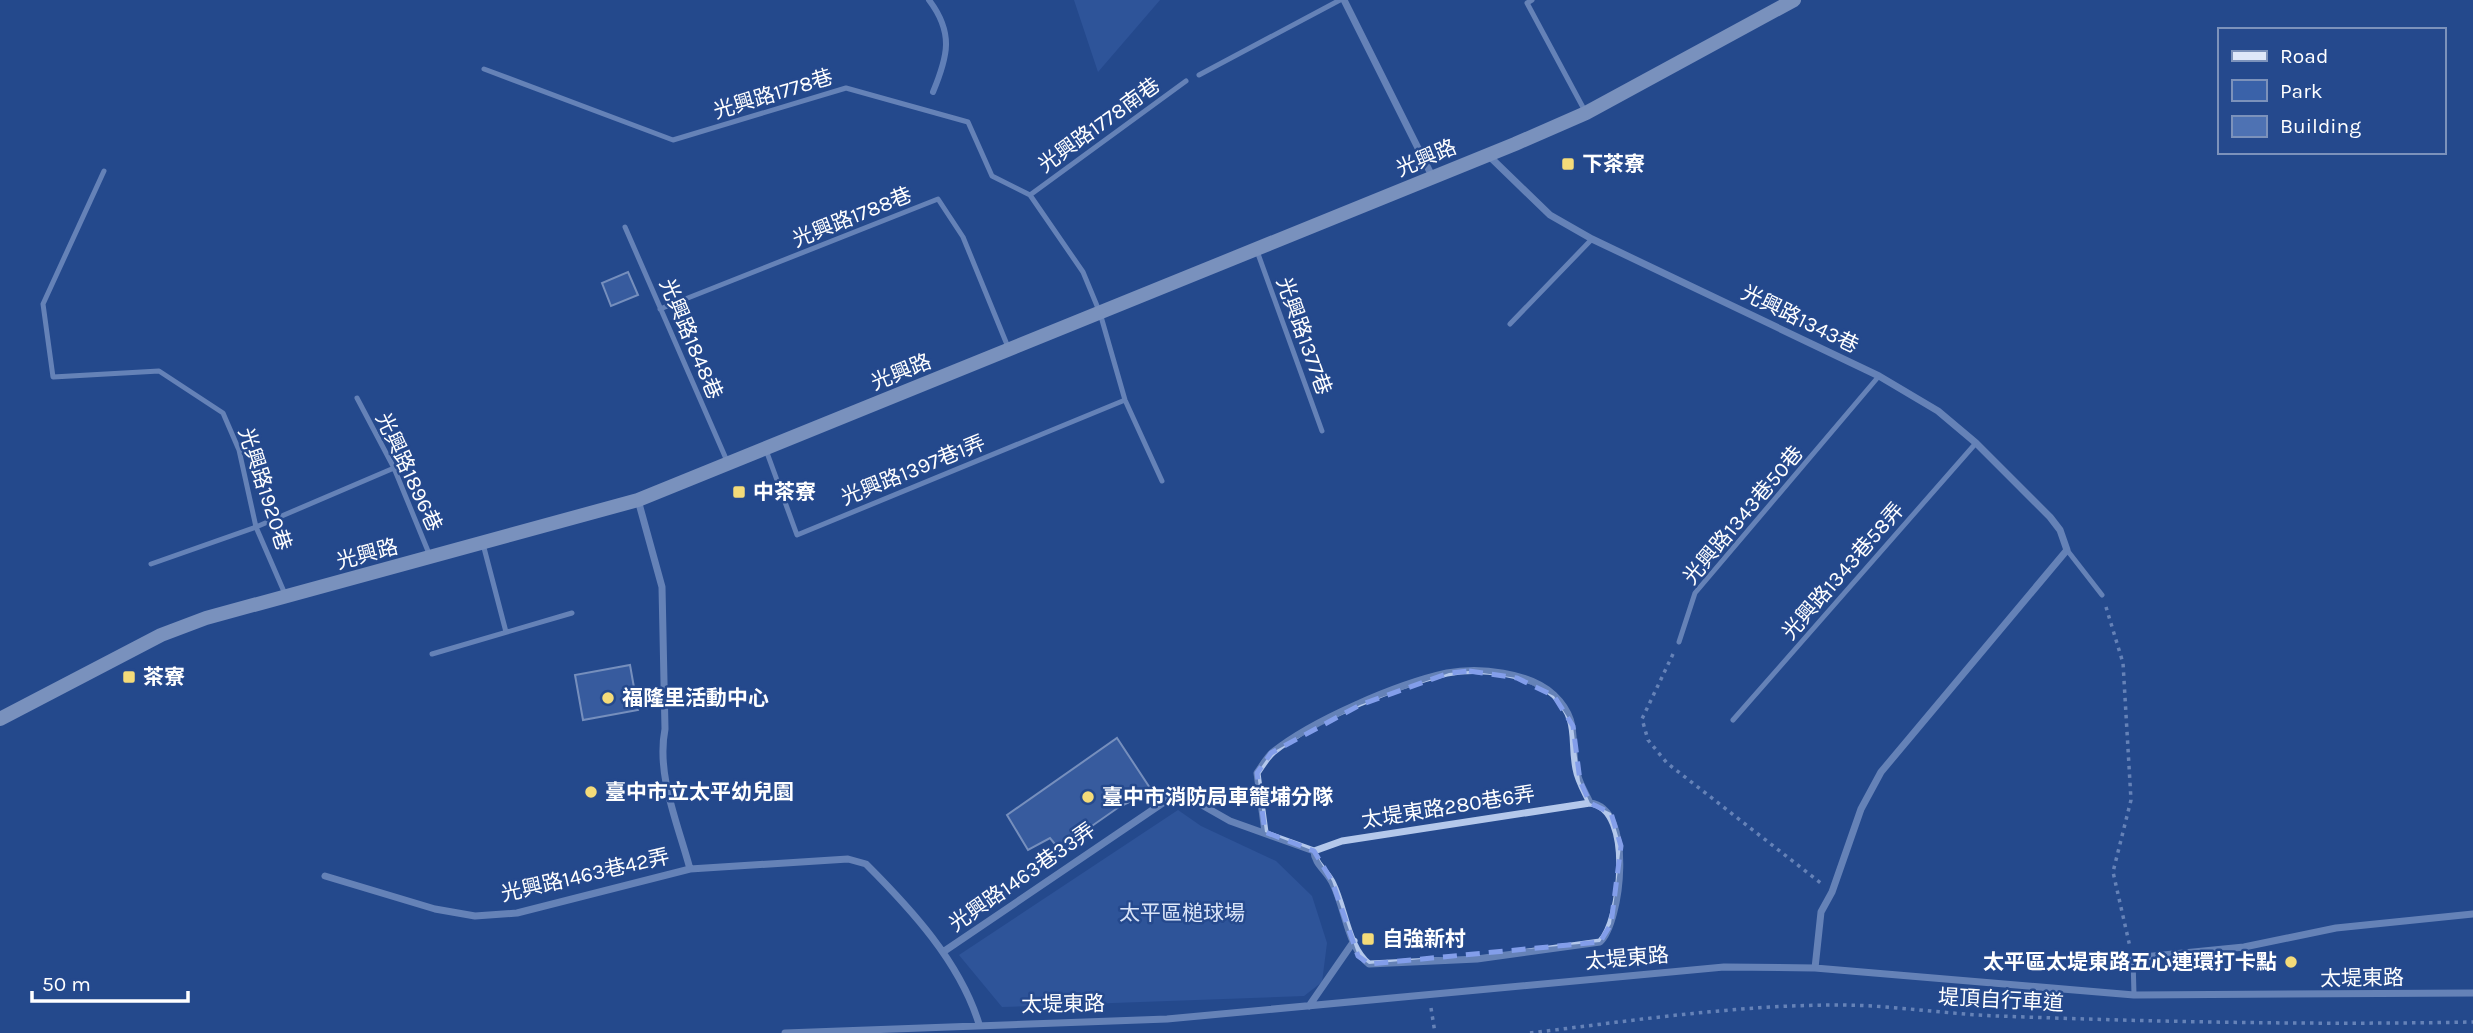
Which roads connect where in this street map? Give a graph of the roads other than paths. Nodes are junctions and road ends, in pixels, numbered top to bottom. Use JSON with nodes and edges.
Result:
{"nodes":[{"id":1,"x":1342,"y":0,"type":"edge"},
{"id":2,"x":1794,"y":0,"type":"edge"},
{"id":3,"x":1530,"y":2,"type":"edge"},
{"id":4,"x":484,"y":69,"type":"dead end"},
{"id":5,"x":1199,"y":75,"type":"dead end"},
{"id":6,"x":1186,"y":81,"type":"dead end"},
{"id":7,"x":1586,"y":113,"type":"junction"},
{"id":8,"x":1488,"y":155,"type":"junction"},
{"id":9,"x":104,"y":171,"type":"dead end"},
{"id":10,"x":1433,"y":178,"type":"junction"},
{"id":11,"x":1030,"y":195,"type":"junction"},
{"id":12,"x":625,"y":227,"type":"dead end"},
{"id":13,"x":1592,"y":239,"type":"junction"},
{"id":14,"x":1257,"y":251,"type":"junction"},
{"id":15,"x":660,"y":309,"type":"junction"},
{"id":16,"x":1100,"y":313,"type":"junction"},
{"id":17,"x":1510,"y":324,"type":"dead end"},
{"id":18,"x":1009,"y":350,"type":"junction"},
{"id":19,"x":1880,"y":376,"type":"junction"},
{"id":20,"x":357,"y":398,"type":"dead end"},
{"id":21,"x":1125,"y":400,"type":"junction"},
{"id":22,"x":1322,"y":430,"type":"dead end"},
{"id":23,"x":1976,"y":443,"type":"junction"},
{"id":24,"x":766,"y":450,"type":"junction"},
{"id":25,"x":728,"y":463,"type":"junction"},
{"id":26,"x":394,"y":468,"type":"junction"},
{"id":27,"x":1162,"y":481,"type":"dead end"},
{"id":28,"x":638,"y":500,"type":"junction"},
{"id":29,"x":256,"y":527,"type":"junction"},
{"id":30,"x":482,"y":544,"type":"junction"},
{"id":31,"x":2067,"y":550,"type":"junction"},
{"id":32,"x":431,"y":559,"type":"junction"},
{"id":33,"x":151,"y":564,"type":"dead end"},
{"id":34,"x":2102,"y":595,"type":"road end"},
{"id":35,"x":286,"y":597,"type":"junction"},
{"id":36,"x":572,"y":613,"type":"dead end"},
{"id":37,"x":506,"y":632,"type":"junction"},
{"id":38,"x":1679,"y":642,"type":"road end"},
{"id":39,"x":432,"y":654,"type":"dead end"},
{"id":40,"x":0,"y":719,"type":"edge"},
{"id":41,"x":1733,"y":720,"type":"dead end"},
{"id":42,"x":1590,"y":803,"type":"junction"},
{"id":43,"x":1265,"y":832,"type":"junction"},
{"id":44,"x":1314,"y":851,"type":"junction"},
{"id":45,"x":690,"y":869,"type":"junction"},
{"id":46,"x":325,"y":876,"type":"dead end"},
{"id":47,"x":2473,"y":914,"type":"edge"},
{"id":48,"x":1354,"y":941,"type":"junction"},
{"id":49,"x":943,"y":952,"type":"junction"},
{"id":50,"x":2133,"y":958,"type":"joint"},
{"id":51,"x":1815,"y":968,"type":"junction"},
{"id":52,"x":2473,"y":993,"type":"edge"},
{"id":53,"x":2134,"y":995,"type":"junction"},
{"id":54,"x":1309,"y":1006,"type":"junction"},
{"id":55,"x":979,"y":1024,"type":"junction"},
{"id":56,"x":785,"y":1033,"type":"edge"}],
"edges":[{"from":1,"to":5,"type":"lane"},
{"from":1,"to":10,"type":"street"},
{"from":2,"to":7,"type":"main road","name":"光興路"},
{"from":3,"to":7,"type":"lane"},
{"from":4,"to":11,"type":"lane","name":"光興路1778巷"},
{"from":6,"to":11,"type":"lane","name":"光興路1778南巷"},
{"from":7,"to":8,"type":"main road","name":"光興路"},
{"from":8,"to":10,"type":"main road","name":"光興路"},
{"from":8,"to":13,"type":"street","name":"光興路1343巷"},
{"from":9,"to":29,"type":"lane","name":"光興路1920巷"},
{"from":10,"to":14,"type":"main road","name":"光興路"},
{"from":11,"to":16,"type":"lane","name":"光興路1778巷"},
{"from":12,"to":15,"type":"lane","name":"光興路1848巷"},
{"from":13,"to":17,"type":"lane"},
{"from":13,"to":19,"type":"street","name":"光興路1343巷"},
{"from":14,"to":16,"type":"main road","name":"光興路"},
{"from":14,"to":22,"type":"lane","name":"光興路1377巷"},
{"from":15,"to":18,"type":"lane","name":"光興路1788巷"},
{"from":15,"to":25,"type":"lane","name":"光興路1848巷"},
{"from":16,"to":18,"type":"main road","name":"光興路"},
{"from":16,"to":21,"type":"lane","name":"光興路1778巷"},
{"from":18,"to":24,"type":"main road","name":"光興路"},
{"from":19,"to":23,"type":"street","name":"光興路1343巷"},
{"from":19,"to":38,"type":"lane","name":"光興路1343巷50巷"},
{"from":20,"to":26,"type":"lane","name":"光興路1896巷"},
{"from":21,"to":24,"type":"lane","name":"光興路1397巷1弄"},
{"from":21,"to":27,"type":"lane","name":"光興路1778巷"},
{"from":23,"to":31,"type":"street","name":"光興路1343巷"},
{"from":23,"to":41,"type":"lane","name":"光興路1343巷58弄"},
{"from":24,"to":25,"type":"main road","name":"光興路"},
{"from":25,"to":28,"type":"main road","name":"光興路"},
{"from":26,"to":29,"type":"lane"},
{"from":26,"to":32,"type":"lane","name":"光興路1896巷"},
{"from":28,"to":30,"type":"main road","name":"光興路"},
{"from":28,"to":45,"type":"street"},
{"from":29,"to":33,"type":"lane"},
{"from":29,"to":35,"type":"lane","name":"光興路1920巷"},
{"from":30,"to":32,"type":"main road","name":"光興路"},
{"from":30,"to":37,"type":"lane"},
{"from":31,"to":34,"type":"lane","name":"光興路1343巷"},
{"from":31,"to":51,"type":"street"},
{"from":32,"to":35,"type":"main road","name":"光興路"},
{"from":35,"to":40,"type":"main road","name":"光興路"},
{"from":36,"to":37,"type":"lane"},
{"from":37,"to":39,"type":"lane"},
{"from":42,"to":43,"type":"street"},
{"from":42,"to":44,"type":"street","name":"太堤東路280巷6弄"},
{"from":42,"to":48,"type":"street"},
{"from":43,"to":44,"type":"street","name":"光興路1463巷33弄"},
{"from":43,"to":49,"type":"street","name":"光興路1463巷33弄"},
{"from":44,"to":48,"type":"street"},
{"from":45,"to":46,"type":"street","name":"光興路1463巷42弄"},
{"from":45,"to":49,"type":"street","name":"光興路1463巷33弄"},
{"from":47,"to":50,"type":"street"},
{"from":48,"to":54,"type":"street"},
{"from":49,"to":55,"type":"street","name":"光興路1463巷33弄"},
{"from":50,"to":53,"type":"lane"},
{"from":51,"to":53,"type":"street","name":"太堤東路"},
{"from":51,"to":54,"type":"street","name":"太堤東路"},
{"from":52,"to":53,"type":"street","name":"太堤東路"},
{"from":54,"to":55,"type":"street","name":"太堤東路"},
{"from":55,"to":56,"type":"street","name":"太堤東路"}]}
